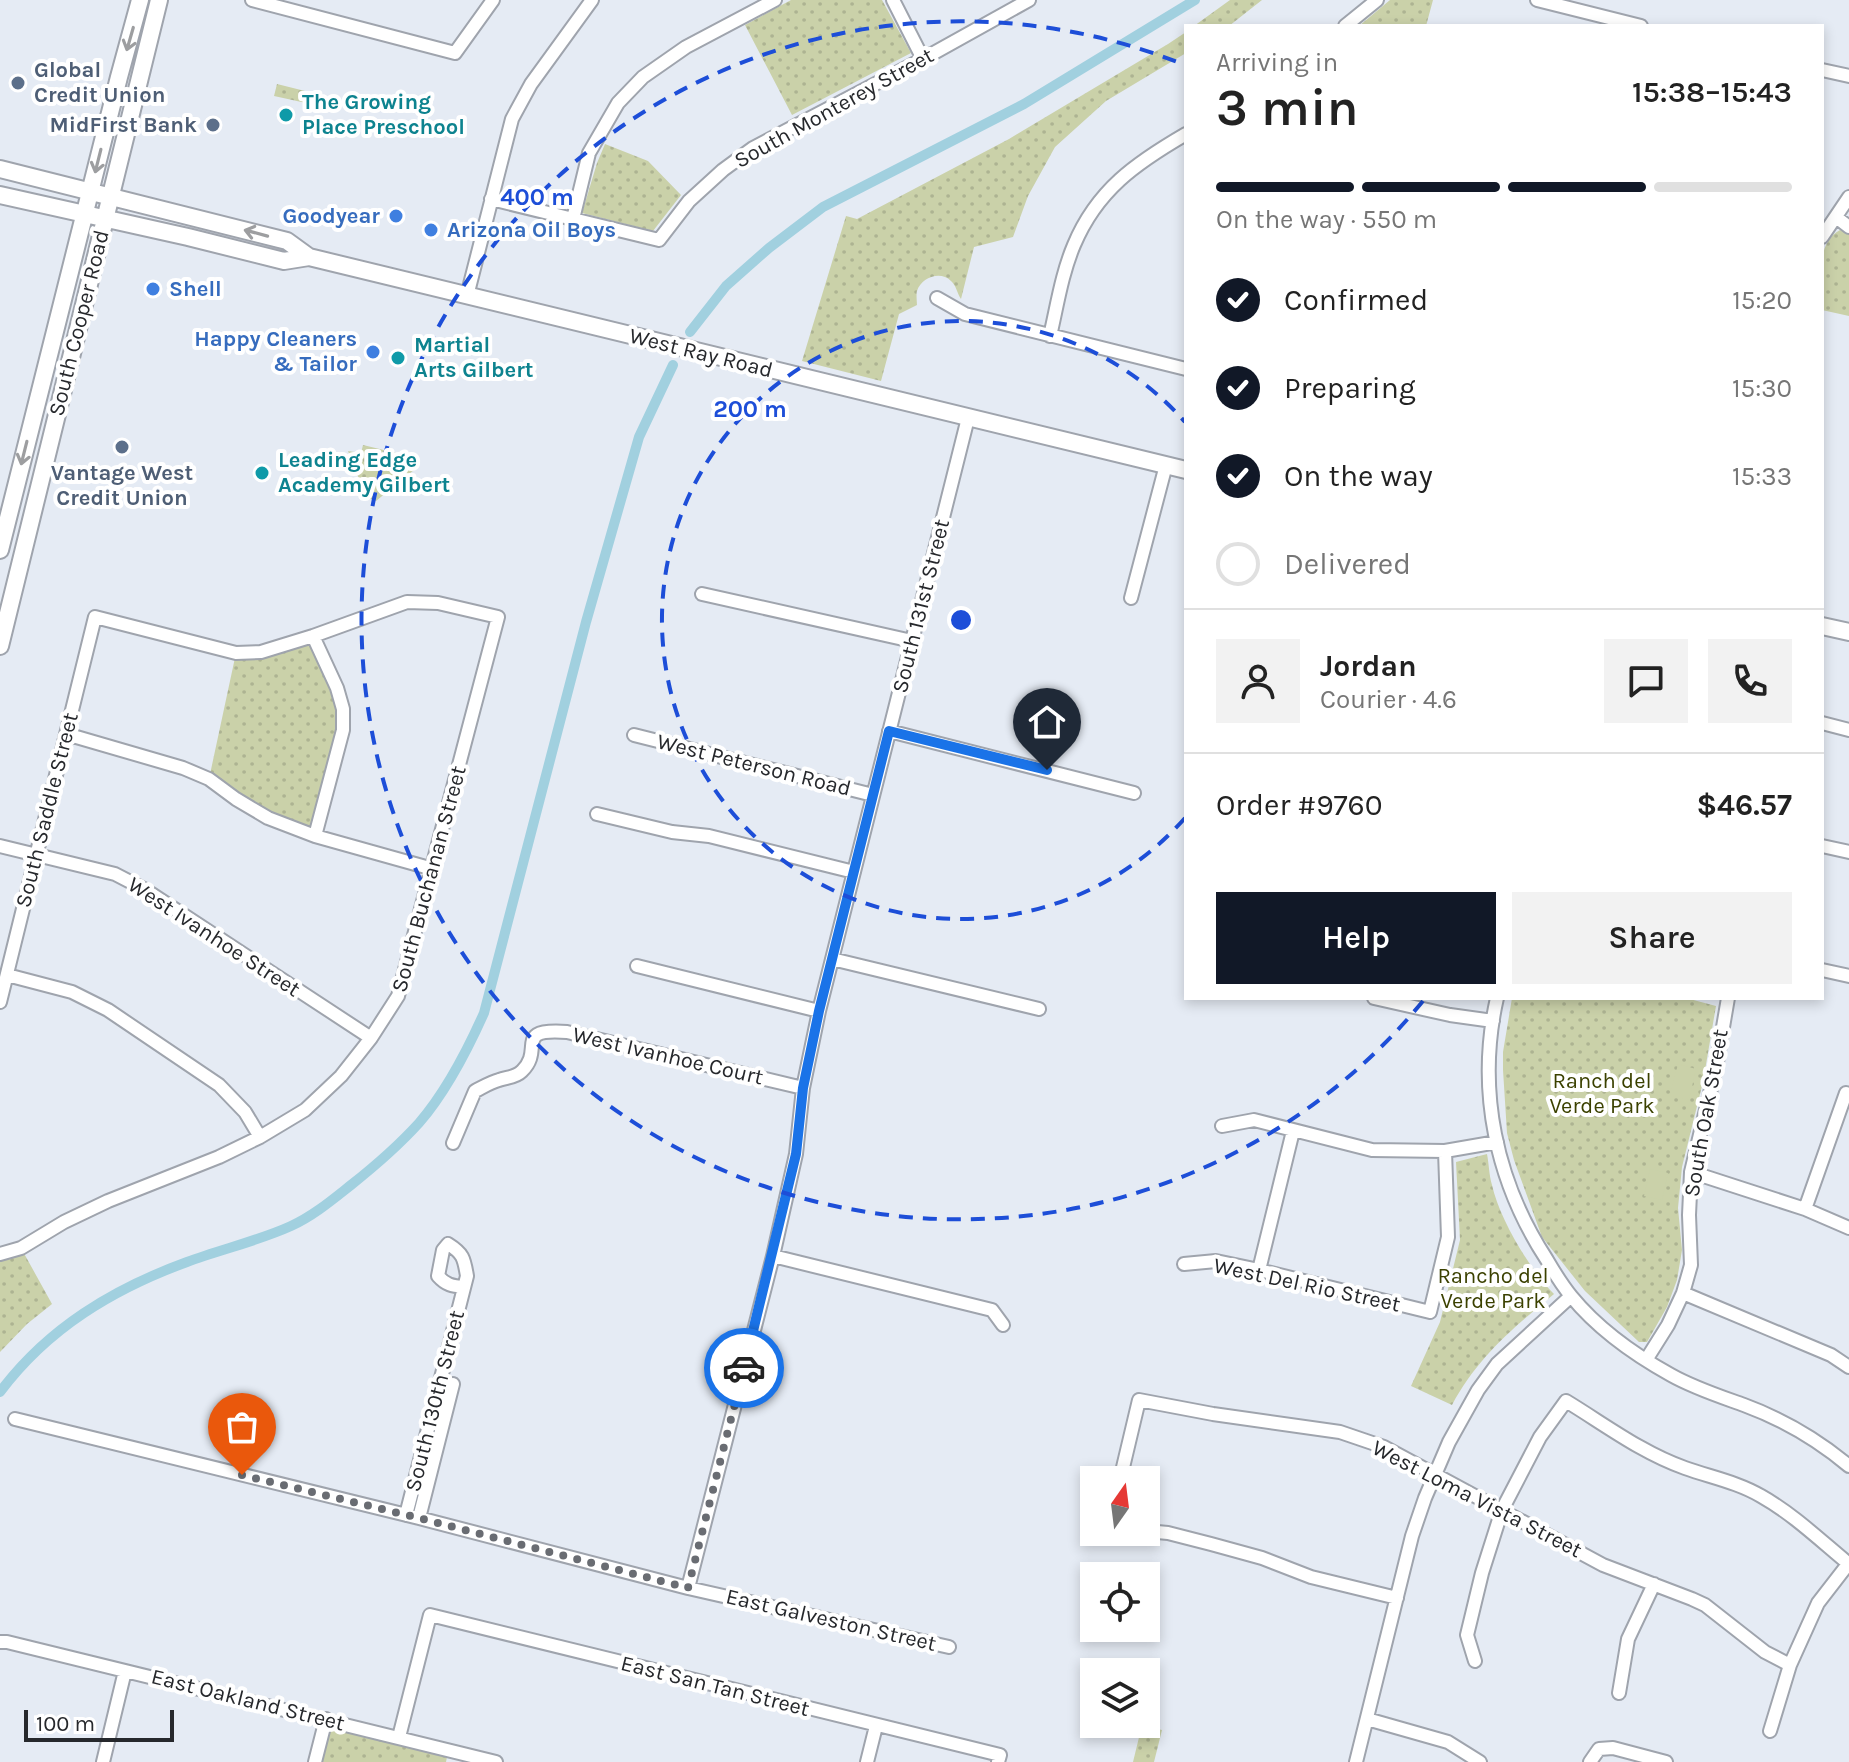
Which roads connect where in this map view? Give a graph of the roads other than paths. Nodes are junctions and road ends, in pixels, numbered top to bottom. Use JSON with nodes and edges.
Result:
{"nodes":[{"id":1,"x":140,"y":0,"type":"edge"},
{"id":2,"x":159,"y":0,"type":"edge"},
{"id":3,"x":252,"y":0,"type":"edge"},
{"id":4,"x":493,"y":0,"type":"edge"},
{"id":5,"x":592,"y":0,"type":"edge"},
{"id":6,"x":775,"y":0,"type":"edge"},
{"id":7,"x":893,"y":0,"type":"edge"},
{"id":8,"x":1029,"y":0,"type":"edge"},
{"id":9,"x":1377,"y":0,"type":"edge"},
{"id":10,"x":1537,"y":0,"type":"edge"},
{"id":11,"x":1347,"y":24,"type":"edge"},
{"id":12,"x":1633,"y":24,"type":"edge"},
{"id":13,"x":923,"y":59,"type":"junction"},
{"id":14,"x":1824,"y":70,"type":"edge"},
{"id":15,"x":1849,"y":76,"type":"edge"},
{"id":16,"x":1184,"y":135,"type":"edge"},
{"id":17,"x":0,"y":169,"type":"edge"},
{"id":18,"x":91,"y":191,"type":"junction"},
{"id":19,"x":0,"y":195,"type":"edge"},
{"id":20,"x":110,"y":196,"type":"junction"},
{"id":21,"x":1849,"y":197,"type":"edge"},
{"id":22,"x":491,"y":199,"type":"junction"},
{"id":23,"x":84,"y":214,"type":"junction"},
{"id":24,"x":1836,"y":217,"type":"junction"},
{"id":25,"x":105,"y":219,"type":"junction"},
{"id":26,"x":573,"y":219,"type":"junction"},
{"id":27,"x":1849,"y":227,"type":"edge"},
{"id":28,"x":1824,"y":234,"type":"edge"},
{"id":29,"x":309,"y":257,"type":"junction"},
{"id":30,"x":467,"y":296,"type":"junction"},
{"id":31,"x":937,"y":298,"type":"dead end"},
{"id":32,"x":1050,"y":336,"type":"junction"},
{"id":33,"x":1184,"y":369,"type":"edge"},
{"id":34,"x":968,"y":418,"type":"junction"},
{"id":35,"x":1166,"y":465,"type":"junction"},
{"id":36,"x":1184,"y":470,"type":"edge"},
{"id":37,"x":14,"y":495,"type":"junction"},
{"id":38,"x":36,"y":500,"type":"junction"},
{"id":39,"x":0,"y":550,"type":"edge"},
{"id":40,"x":702,"y":594,"type":"dead end"},
{"id":41,"x":1131,"y":598,"type":"dead end"},
{"id":42,"x":1824,"y":626,"type":"edge"},
{"id":43,"x":1848,"y":629,"type":"edge"},
{"id":44,"x":313,"y":636,"type":"junction"},
{"id":45,"x":912,"y":641,"type":"junction"},
{"id":46,"x":0,"y":646,"type":"edge"},
{"id":47,"x":1824,"y":724,"type":"edge"},
{"id":48,"x":1849,"y":730,"type":"edge"},
{"id":49,"x":889,"y":731,"type":"junction"},
{"id":50,"x":66,"y":734,"type":"junction"},
{"id":51,"x":634,"y":735,"type":"dead end"},
{"id":52,"x":1134,"y":793,"type":"dead end"},
{"id":53,"x":873,"y":795,"type":"junction"},
{"id":54,"x":597,"y":814,"type":"dead end"},
{"id":55,"x":315,"y":836,"type":"junction"},
{"id":56,"x":0,"y":846,"type":"edge"},
{"id":57,"x":1824,"y":846,"type":"edge"},
{"id":58,"x":1849,"y":852,"type":"edge"},
{"id":59,"x":35,"y":856,"type":"junction"},
{"id":60,"x":433,"y":869,"type":"junction"},
{"id":61,"x":854,"y":872,"type":"junction"},
{"id":62,"x":832,"y":959,"type":"junction"},
{"id":63,"x":637,"y":966,"type":"dead end"},
{"id":64,"x":1824,"y":970,"type":"edge"},
{"id":65,"x":7,"y":975,"type":"junction"},
{"id":66,"x":1849,"y":976,"type":"edge"},
{"id":67,"x":1383,"y":1000,"type":"edge"},
{"id":68,"x":1497,"y":1000,"type":"edge"},
{"id":69,"x":1728,"y":1000,"type":"edge"},
{"id":70,"x":0,"y":1002,"type":"edge"},
{"id":71,"x":1039,"y":1009,"type":"dead end"},
{"id":72,"x":819,"y":1011,"type":"junction"},
{"id":73,"x":1493,"y":1021,"type":"junction"},
{"id":74,"x":371,"y":1038,"type":"junction"},
{"id":75,"x":803,"y":1088,"type":"junction"},
{"id":76,"x":1848,"y":1094,"type":"edge"},
{"id":77,"x":1222,"y":1126,"type":"dead end"},
{"id":78,"x":1293,"y":1131,"type":"junction"},
{"id":79,"x":260,"y":1137,"type":"junction"},
{"id":80,"x":1497,"y":1142,"type":"junction"},
{"id":81,"x":453,"y":1143,"type":"dead end"},
{"id":82,"x":1445,"y":1151,"type":"junction"},
{"id":83,"x":1691,"y":1172,"type":"junction"},
{"id":84,"x":1805,"y":1209,"type":"junction"},
{"id":85,"x":1849,"y":1228,"type":"edge"},
{"id":86,"x":0,"y":1254,"type":"edge"},
{"id":87,"x":773,"y":1256,"type":"junction"},
{"id":88,"x":1184,"y":1264,"type":"dead end"},
{"id":89,"x":1259,"y":1270,"type":"junction"},
{"id":90,"x":464,"y":1287,"type":"dead end"},
{"id":91,"x":1683,"y":1293,"type":"junction"},
{"id":92,"x":1571,"y":1296,"type":"junction"},
{"id":93,"x":1003,"y":1325,"type":"dead end"},
{"id":94,"x":1646,"y":1360,"type":"junction"},
{"id":95,"x":1849,"y":1367,"type":"edge"},
{"id":96,"x":453,"y":1384,"type":"dead end"},
{"id":97,"x":15,"y":1419,"type":"dead end"},
{"id":98,"x":1123,"y":1466,"type":"edge"},
{"id":99,"x":1849,"y":1466,"type":"edge"},
{"id":100,"x":1435,"y":1474,"type":"junction"},
{"id":101,"x":1502,"y":1510,"type":"junction"},
{"id":102,"x":412,"y":1516,"type":"junction"},
{"id":103,"x":1160,"y":1532,"type":"edge"},
{"id":104,"x":1849,"y":1564,"type":"edge"},
{"id":105,"x":1654,"y":1584,"type":"junction"},
{"id":106,"x":688,"y":1588,"type":"junction"},
{"id":107,"x":1397,"y":1598,"type":"junction"},
{"id":108,"x":0,"y":1642,"type":"edge"},
{"id":109,"x":949,"y":1647,"type":"dead end"},
{"id":110,"x":1475,"y":1661,"type":"dead end"},
{"id":111,"x":1790,"y":1665,"type":"junction"},
{"id":112,"x":125,"y":1671,"type":"junction"},
{"id":113,"x":1619,"y":1693,"type":"dead end"},
{"id":114,"x":326,"y":1719,"type":"junction"},
{"id":115,"x":1367,"y":1719,"type":"junction"},
{"id":116,"x":876,"y":1726,"type":"junction"},
{"id":117,"x":1770,"y":1731,"type":"dead end"},
{"id":118,"x":399,"y":1737,"type":"junction"},
{"id":119,"x":999,"y":1758,"type":"edge"},
{"id":120,"x":103,"y":1762,"type":"edge"},
{"id":121,"x":315,"y":1762,"type":"edge"},
{"id":122,"x":496,"y":1762,"type":"edge"},
{"id":123,"x":867,"y":1762,"type":"edge"},
{"id":124,"x":1356,"y":1762,"type":"edge"},
{"id":125,"x":1480,"y":1762,"type":"edge"},
{"id":126,"x":1590,"y":1762,"type":"edge"},
{"id":127,"x":1666,"y":1762,"type":"edge"}],
"edges":[{"from":1,"to":18,"type":"main road","name":"South Cooper Road","one_way":true},
{"from":2,"to":20,"type":"main road","name":"South Cooper Road"},
{"from":3,"to":4,"type":"street"},
{"from":5,"to":22,"type":"street"},
{"from":6,"to":26,"type":"street"},
{"from":7,"to":13,"type":"street"},
{"from":8,"to":13,"type":"street","name":"South Monterey Street"},
{"from":9,"to":11,"type":"street"},
{"from":10,"to":12,"type":"street"},
{"from":13,"to":26,"type":"street","name":"South Monterey Street"},
{"from":14,"to":15,"type":"street"},
{"from":16,"to":32,"type":"street"},
{"from":17,"to":18,"type":"main road","name":"West Ray Road"},
{"from":18,"to":20,"type":"main road","name":"West Ray Road"},
{"from":18,"to":23,"type":"main road","name":"South Cooper Road"},
{"from":19,"to":23,"type":"main road","name":"West Ray Road"},
{"from":20,"to":25,"type":"main road","name":"South Cooper Road"},
{"from":29,"to":20,"type":"main road","name":"West Ray Road","one_way":true},
{"from":21,"to":24,"type":"street"},
{"from":22,"to":26,"type":"street"},
{"from":22,"to":30,"type":"street"},
{"from":23,"to":25,"type":"main road","name":"West Ray Road"},
{"from":23,"to":37,"type":"main road","name":"South Cooper Road","one_way":true},
{"from":24,"to":27,"type":"street"},
{"from":24,"to":28,"type":"street"},
{"from":25,"to":29,"type":"main road","name":"West Ray Road"},
{"from":25,"to":38,"type":"main road","name":"South Cooper Road"},
{"from":29,"to":30,"type":"main road","name":"West Ray Road"},
{"from":30,"to":34,"type":"main road","name":"West Ray Road"},
{"from":31,"to":32,"type":"street"},
{"from":32,"to":33,"type":"street"},
{"from":34,"to":35,"type":"main road","name":"West Ray Road"},
{"from":34,"to":45,"type":"street","name":"South 131st Street"},
{"from":35,"to":36,"type":"main road","name":"West Ray Road"},
{"from":35,"to":41,"type":"street"},
{"from":37,"to":38,"type":"main road"},
{"from":37,"to":39,"type":"main road","name":"South Cooper Road"},
{"from":38,"to":46,"type":"main road","name":"South Cooper Road"},
{"from":40,"to":45,"type":"street"},
{"from":42,"to":43,"type":"main road"},
{"from":44,"to":50,"type":"street","name":"South Saddle Street"},
{"from":44,"to":55,"type":"street"},
{"from":44,"to":60,"type":"street","name":"South Buchanan Street"},
{"from":45,"to":49,"type":"street","name":"South 131st Street"},
{"from":47,"to":48,"type":"street"},
{"from":49,"to":52,"type":"street"},
{"from":49,"to":53,"type":"street","name":"South 131st Street"},
{"from":50,"to":55,"type":"street"},
{"from":50,"to":59,"type":"street","name":"South Saddle Street"},
{"from":51,"to":53,"type":"street","name":"West Peterson Road"},
{"from":53,"to":61,"type":"street","name":"South 131st Street"},
{"from":54,"to":61,"type":"street"},
{"from":55,"to":60,"type":"street"},
{"from":56,"to":59,"type":"street","name":"West Ivanhoe Street"},
{"from":57,"to":58,"type":"street"},
{"from":59,"to":65,"type":"street","name":"South Saddle Street"},
{"from":59,"to":74,"type":"street","name":"West Ivanhoe Street"},
{"from":60,"to":74,"type":"street","name":"South Buchanan Street"},
{"from":61,"to":62,"type":"street","name":"South 131st Street"},
{"from":62,"to":71,"type":"street"},
{"from":62,"to":72,"type":"street","name":"South 131st Street"},
{"from":63,"to":72,"type":"street"},
{"from":64,"to":66,"type":"street"},
{"from":65,"to":70,"type":"street","name":"South Saddle Street"},
{"from":65,"to":79,"type":"street"},
{"from":67,"to":73,"type":"street"},
{"from":68,"to":73,"type":"street"},
{"from":69,"to":83,"type":"street","name":"South Oak Street"},
{"from":72,"to":75,"type":"street","name":"South 131st Street"},
{"from":73,"to":80,"type":"street"},
{"from":74,"to":79,"type":"street","name":"South Buchanan Street"},
{"from":75,"to":81,"type":"street","name":"West Ivanhoe Court"},
{"from":75,"to":87,"type":"street","name":"South 131st Street"},
{"from":76,"to":84,"type":"street"},
{"from":77,"to":78,"type":"street"},
{"from":78,"to":82,"type":"street"},
{"from":78,"to":89,"type":"street"},
{"from":79,"to":86,"type":"street","name":"South Buchanan Street"},
{"from":80,"to":82,"type":"street"},
{"from":80,"to":92,"type":"street"},
{"from":82,"to":89,"type":"street","name":"West Del Rio Street"},
{"from":83,"to":84,"type":"street"},
{"from":83,"to":91,"type":"street","name":"South Oak Street"},
{"from":84,"to":85,"type":"street"},
{"from":87,"to":93,"type":"street"},
{"from":87,"to":106,"type":"street","name":"South 131st Street"},
{"from":88,"to":89,"type":"street","name":"West Del Rio Street"},
{"from":90,"to":102,"type":"street","name":"South 130th Street"},
{"from":91,"to":94,"type":"street","name":"South Oak Street"},
{"from":91,"to":95,"type":"street"},
{"from":92,"to":94,"type":"street"},
{"from":92,"to":100,"type":"street"},
{"from":94,"to":99,"type":"street"},
{"from":96,"to":102,"type":"street"},
{"from":97,"to":102,"type":"street","name":"East Galveston Street"},
{"from":98,"to":100,"type":"street","name":"West Loma Vista Street"},
{"from":100,"to":101,"type":"street","name":"West Loma Vista Street"},
{"from":100,"to":107,"type":"street"},
{"from":101,"to":104,"type":"street"},
{"from":101,"to":105,"type":"street","name":"West Loma Vista Street"},
{"from":101,"to":110,"type":"street"},
{"from":102,"to":106,"type":"street","name":"East Galveston Street"},
{"from":103,"to":107,"type":"street"},
{"from":104,"to":111,"type":"street"},
{"from":105,"to":111,"type":"street","name":"West Loma Vista Street"},
{"from":105,"to":113,"type":"street"},
{"from":106,"to":109,"type":"street","name":"East Galveston Street"},
{"from":107,"to":115,"type":"street"},
{"from":108,"to":112,"type":"street","name":"East Oakland Street"},
{"from":111,"to":117,"type":"street"},
{"from":112,"to":114,"type":"street","name":"East Oakland Street"},
{"from":112,"to":120,"type":"street"},
{"from":114,"to":118,"type":"street","name":"East Oakland Street"},
{"from":114,"to":121,"type":"street"},
{"from":115,"to":124,"type":"street"},
{"from":115,"to":125,"type":"street"},
{"from":116,"to":118,"type":"street","name":"East San Tan Street"},
{"from":116,"to":119,"type":"street","name":"East San Tan Street"},
{"from":116,"to":123,"type":"street"},
{"from":118,"to":122,"type":"street","name":"East Oakland Street"},
{"from":126,"to":127,"type":"street"}]}
